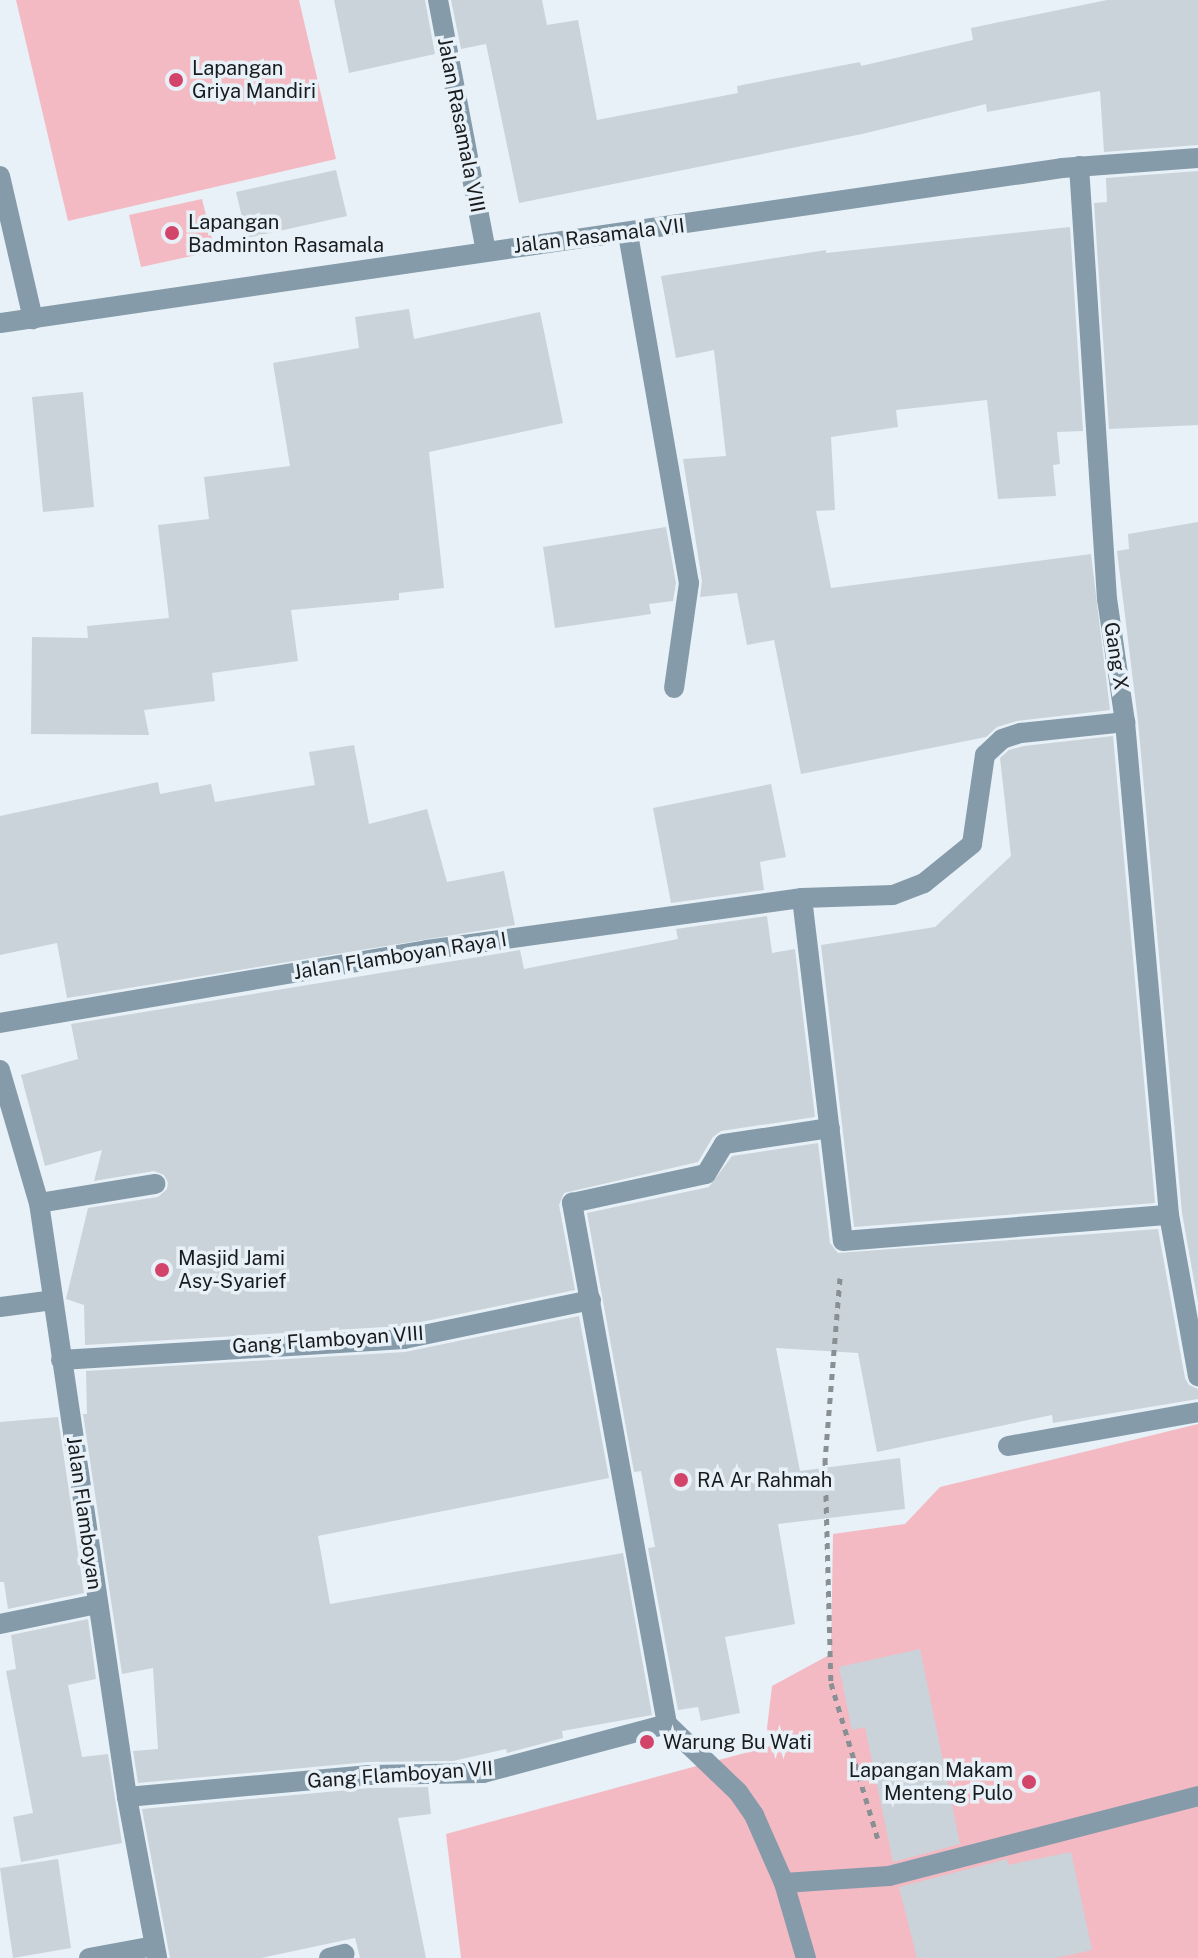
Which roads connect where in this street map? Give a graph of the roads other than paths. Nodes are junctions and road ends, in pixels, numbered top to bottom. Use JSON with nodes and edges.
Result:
{"nodes":[{"id":1,"x":438,"y":0,"type":"edge"},
{"id":2,"x":1198,"y":158,"type":"edge"},
{"id":3,"x":1079,"y":166,"type":"junction"},
{"id":4,"x":0,"y":176,"type":"edge"},
{"id":5,"x":628,"y":234,"type":"junction"},
{"id":6,"x":486,"y":251,"type":"junction"},
{"id":7,"x":33,"y":319,"type":"junction"},
{"id":8,"x":0,"y":323,"type":"edge"},
{"id":9,"x":674,"y":688,"type":"dead end"},
{"id":10,"x":1125,"y":722,"type":"junction"},
{"id":11,"x":802,"y":898,"type":"junction"},
{"id":12,"x":0,"y":1023,"type":"edge"},
{"id":13,"x":0,"y":1070,"type":"edge"},
{"id":14,"x":830,"y":1128,"type":"junction"},
{"id":15,"x":155,"y":1184,"type":"dead end"},
{"id":16,"x":39,"y":1203,"type":"junction"},
{"id":17,"x":1169,"y":1215,"type":"junction"},
{"id":18,"x":53,"y":1300,"type":"junction"},
{"id":19,"x":591,"y":1300,"type":"junction"},
{"id":20,"x":0,"y":1307,"type":"edge"},
{"id":21,"x":61,"y":1360,"type":"junction"},
{"id":22,"x":1198,"y":1376,"type":"edge"},
{"id":23,"x":1198,"y":1412,"type":"edge"},
{"id":24,"x":1008,"y":1446,"type":"dead end"},
{"id":25,"x":97,"y":1604,"type":"junction"},
{"id":26,"x":0,"y":1624,"type":"edge"},
{"id":27,"x":667,"y":1724,"type":"junction"},
{"id":28,"x":1198,"y":1796,"type":"edge"},
{"id":29,"x":127,"y":1797,"type":"junction"},
{"id":30,"x":784,"y":1883,"type":"junction"},
{"id":31,"x":156,"y":1952,"type":"edge"},
{"id":32,"x":89,"y":1958,"type":"edge"},
{"id":33,"x":806,"y":1958,"type":"edge"}],
"edges":[{"from":1,"to":6,"type":"street","name":"Jalan Rasamala VIII"},
{"from":2,"to":3,"type":"street","name":"Jalan Rasamala VII"},
{"from":3,"to":5,"type":"street","name":"Jalan Rasamala VII"},
{"from":3,"to":10,"type":"street","name":"Gang X"},
{"from":4,"to":7,"type":"street"},
{"from":5,"to":6,"type":"street","name":"Jalan Rasamala VII"},
{"from":5,"to":9,"type":"street"},
{"from":6,"to":7,"type":"street","name":"Jalan Rasamala VII"},
{"from":7,"to":8,"type":"street","name":"Jalan Rasamala VII"},
{"from":10,"to":11,"type":"street"},
{"from":10,"to":17,"type":"street","name":"Gang X"},
{"from":11,"to":12,"type":"street","name":"Jalan Flamboyan Raya I"},
{"from":11,"to":14,"type":"street"},
{"from":13,"to":16,"type":"street","name":"Jalan Flamboyan"},
{"from":14,"to":17,"type":"street"},
{"from":14,"to":19,"type":"street"},
{"from":15,"to":16,"type":"street"},
{"from":16,"to":18,"type":"street","name":"Jalan Flamboyan"},
{"from":17,"to":22,"type":"street","name":"Gang X"},
{"from":18,"to":20,"type":"street"},
{"from":18,"to":21,"type":"street","name":"Jalan Flamboyan"},
{"from":19,"to":21,"type":"street","name":"Gang Flamboyan VIII"},
{"from":19,"to":27,"type":"street"},
{"from":21,"to":25,"type":"street","name":"Jalan Flamboyan"},
{"from":23,"to":24,"type":"street"},
{"from":25,"to":26,"type":"street"},
{"from":25,"to":29,"type":"street","name":"Jalan Flamboyan"},
{"from":27,"to":29,"type":"street","name":"Gang Flamboyan VII"},
{"from":27,"to":30,"type":"street"},
{"from":28,"to":30,"type":"street"},
{"from":29,"to":31,"type":"street","name":"Jalan Flamboyan"},
{"from":30,"to":33,"type":"street"},
{"from":31,"to":32,"type":"street"}]}
